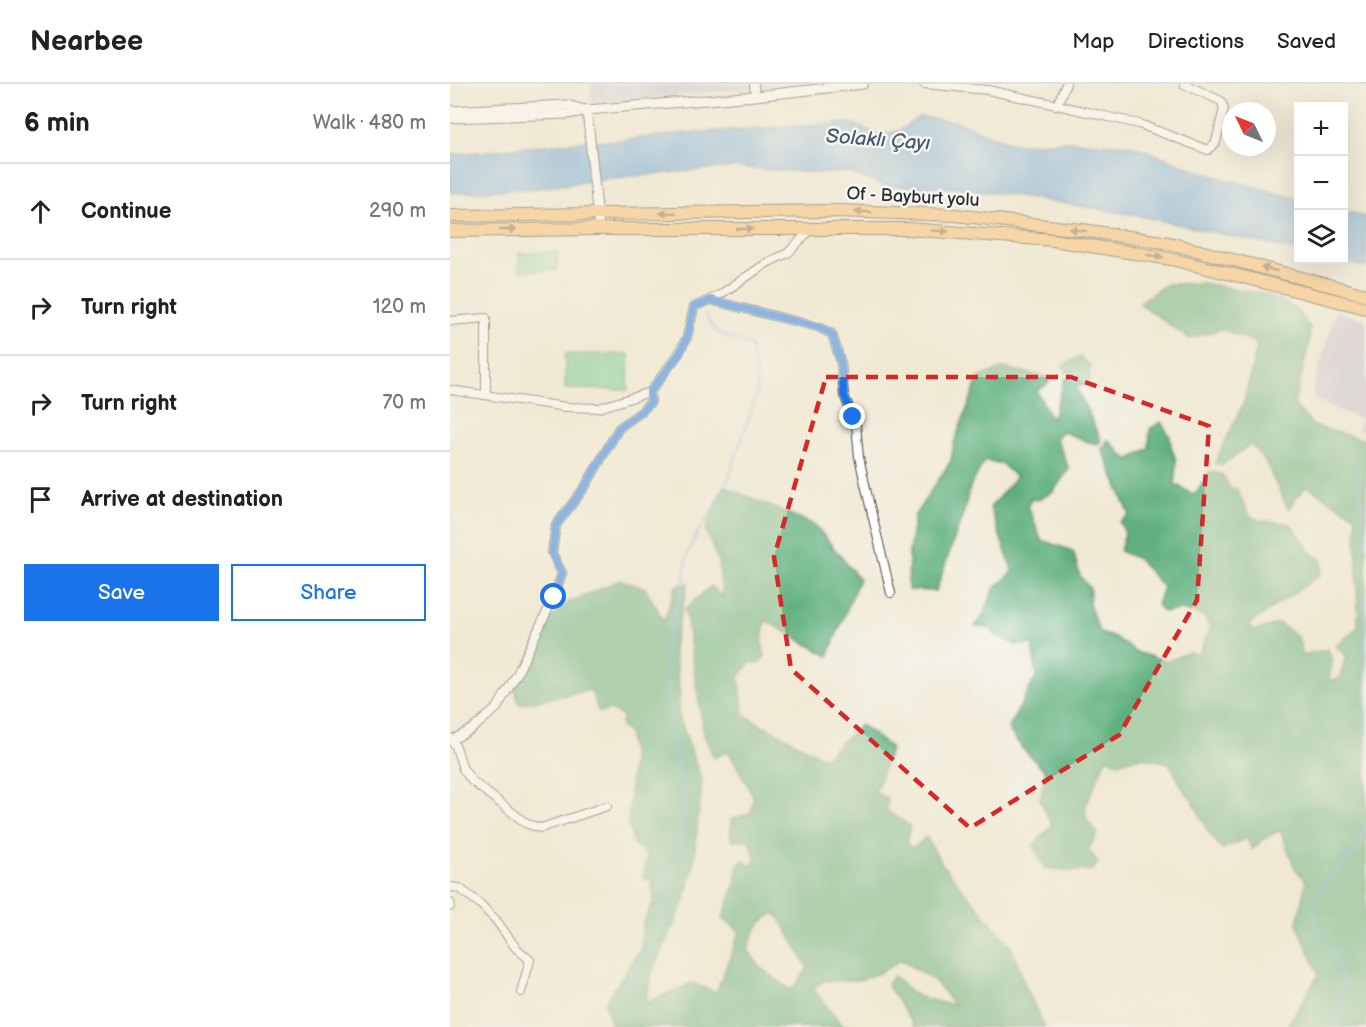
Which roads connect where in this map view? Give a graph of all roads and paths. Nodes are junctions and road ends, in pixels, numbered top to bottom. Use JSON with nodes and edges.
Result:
{"nodes":[{"id":1,"x":754,"y":84,"type":"edge"},
{"id":2,"x":863,"y":84,"type":"edge"},
{"id":3,"x":924,"y":84,"type":"edge"},
{"id":4,"x":1065,"y":84,"type":"edge"},
{"id":5,"x":1184,"y":84,"type":"edge"},
{"id":6,"x":755,"y":96,"type":"junction"},
{"id":7,"x":1057,"y":105,"type":"junction"},
{"id":8,"x":450,"y":111,"type":"edge"},
{"id":9,"x":587,"y":111,"type":"junction"},
{"id":10,"x":450,"y":118,"type":"edge"},
{"id":11,"x":598,"y":210,"type":"junction"},
{"id":12,"x":450,"y":216,"type":"edge"},
{"id":13,"x":599,"y":229,"type":"junction"},
{"id":14,"x":810,"y":229,"type":"junction"},
{"id":15,"x":450,"y":231,"type":"edge"},
{"id":16,"x":1366,"y":295,"type":"edge"},
{"id":17,"x":710,"y":300,"type":"junction"},
{"id":18,"x":1366,"y":308,"type":"edge"},
{"id":19,"x":450,"y":321,"type":"edge"},
{"id":20,"x":450,"y":390,"type":"edge"},
{"id":21,"x":650,"y":392,"type":"junction"},
{"id":22,"x":486,"y":395,"type":"junction"},
{"id":23,"x":891,"y":593,"type":"dead end"},
{"id":24,"x":451,"y":739,"type":"edge"},
{"id":25,"x":607,"y":806,"type":"dead end"},
{"id":26,"x":450,"y":887,"type":"edge"},
{"id":27,"x":521,"y":992,"type":"dead end"}],
"edges":[{"from":1,"to":6,"type":"street"},
{"from":2,"to":6,"type":"street"},
{"from":3,"to":7,"type":"street"},
{"from":4,"to":7,"type":"street"},
{"from":5,"to":7,"type":"street"},
{"from":6,"to":9,"type":"street"},
{"from":8,"to":9,"type":"street"},
{"from":9,"to":10,"type":"street"},
{"from":9,"to":11,"type":"street"},
{"from":11,"to":12,"type":"highway","name":"Of - Bayburt yolu"},
{"from":11,"to":13,"type":"street"},
{"from":16,"to":11,"type":"highway","name":"Of - Bayburt yolu","one_way":true},
{"from":13,"to":14,"type":"highway","name":"Of - Bayburt yolu","one_way":true},
{"from":15,"to":13,"type":"highway","name":"Of - Bayburt yolu","one_way":true},
{"from":14,"to":17,"type":"street"},
{"from":14,"to":18,"type":"highway","name":"Of - Bayburt yolu","one_way":true},
{"from":17,"to":21,"type":"street"},
{"from":17,"to":23,"type":"street"},
{"from":19,"to":22,"type":"street"},
{"from":20,"to":22,"type":"street"},
{"from":21,"to":22,"type":"street"},
{"from":21,"to":24,"type":"street"},
{"from":24,"to":25,"type":"street"},
{"from":26,"to":27,"type":"street"}]}
